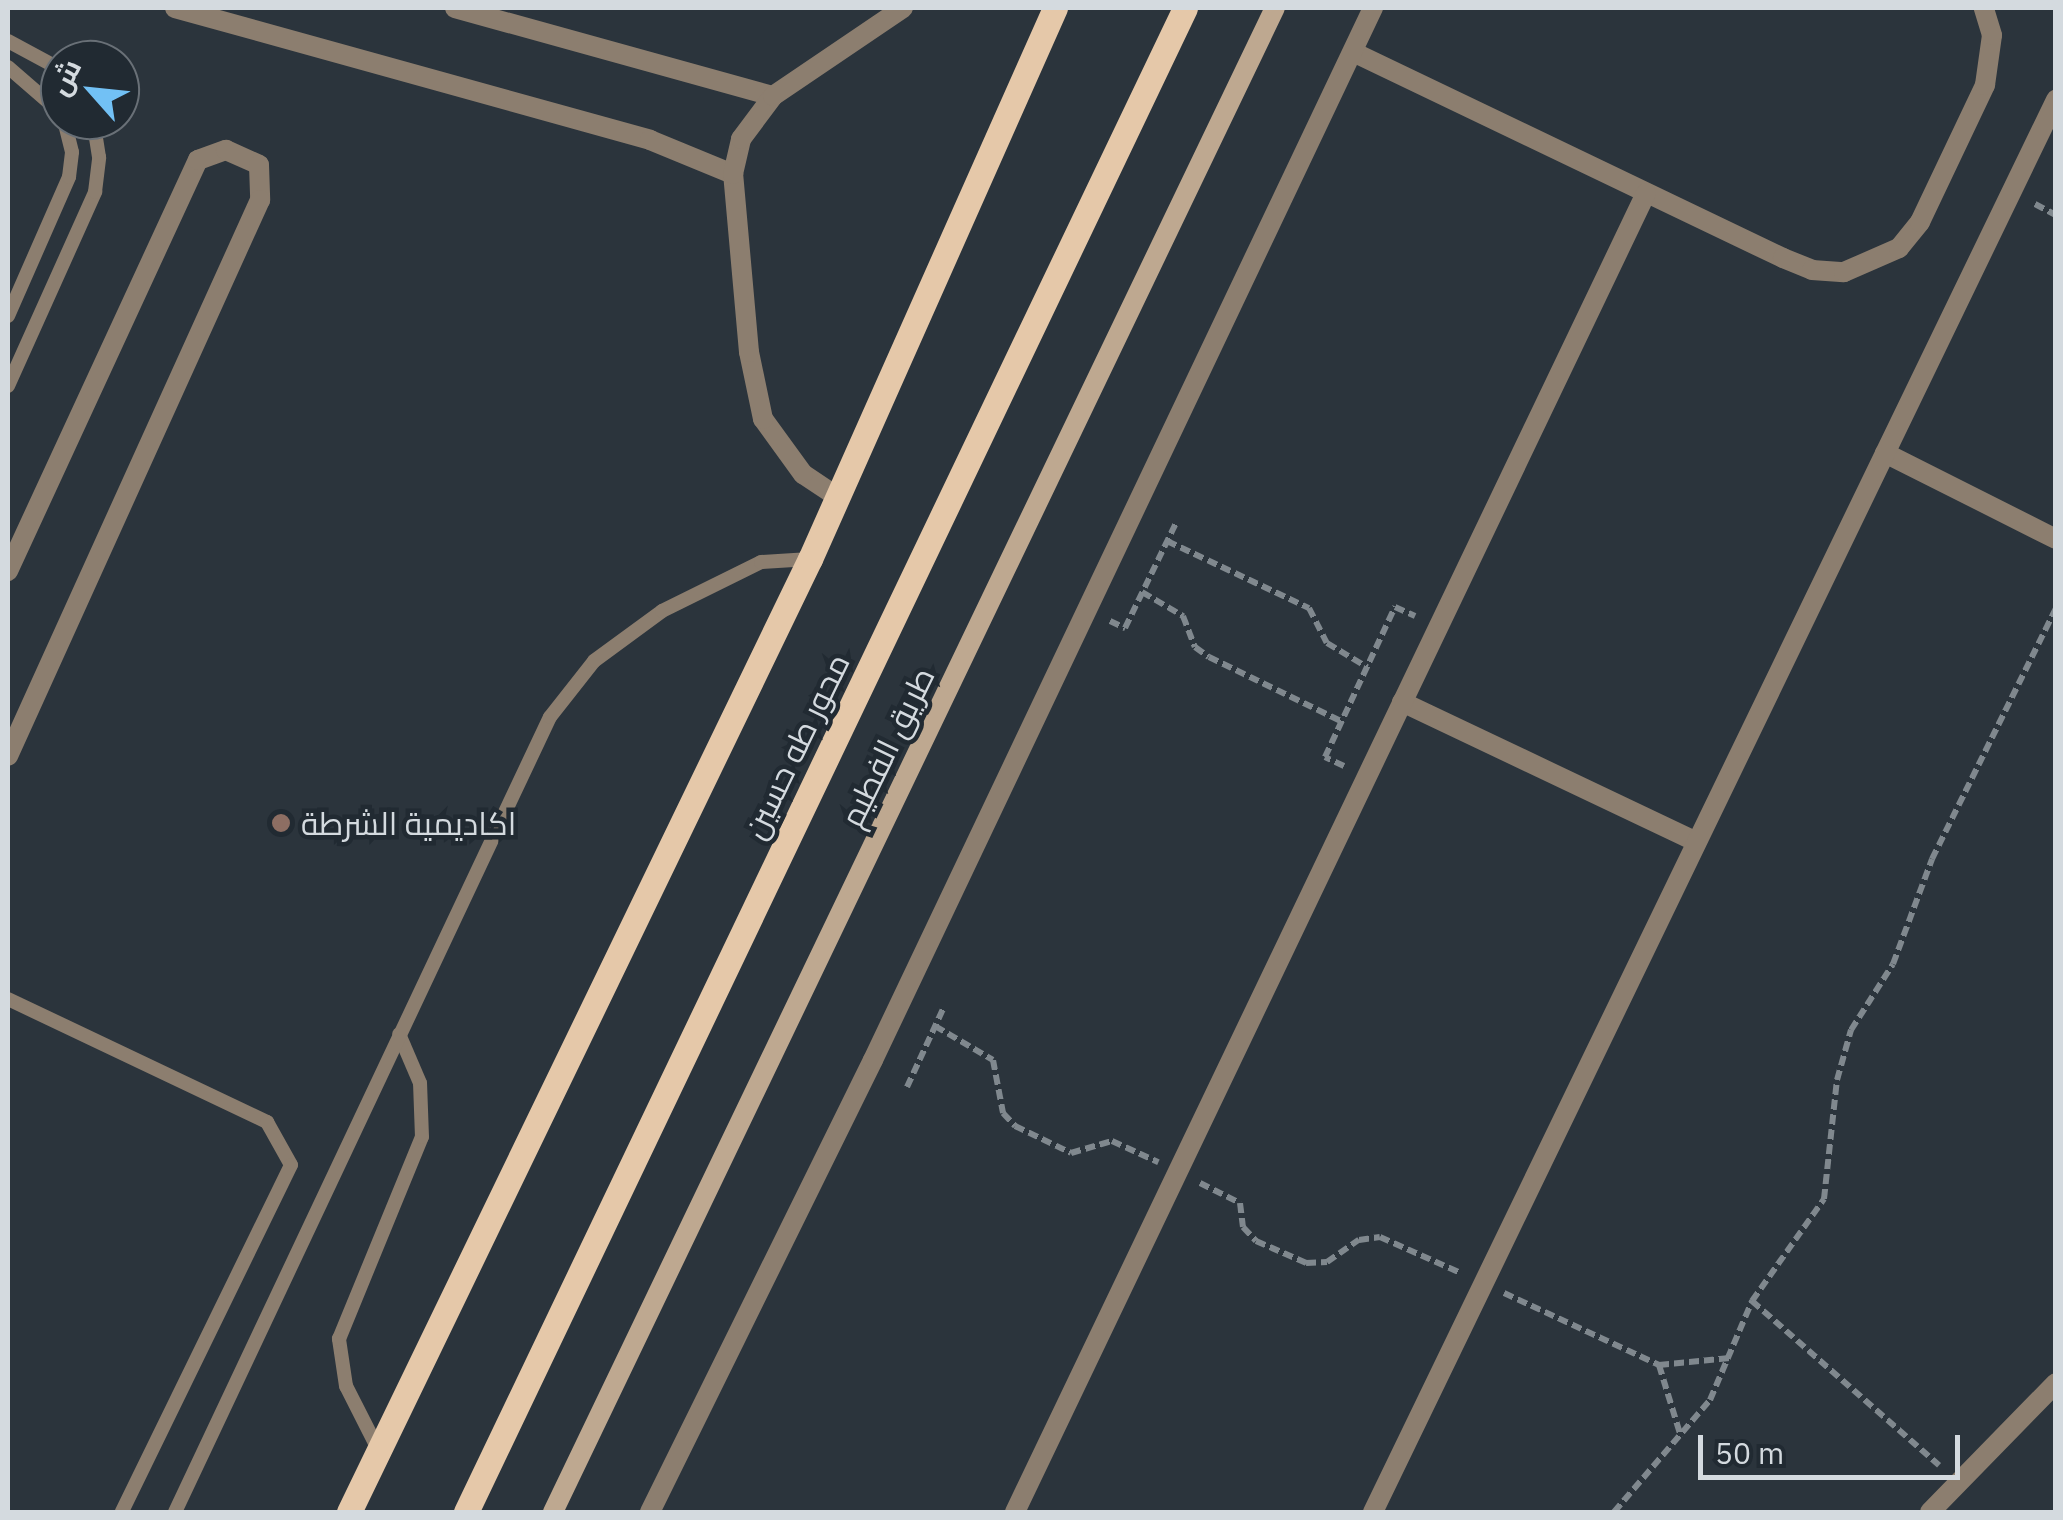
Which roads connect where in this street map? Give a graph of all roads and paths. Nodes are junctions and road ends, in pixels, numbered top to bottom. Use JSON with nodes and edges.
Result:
{"nodes":[{"id":1,"x":176,"y":8,"type":"edge"},
{"id":2,"x":455,"y":8,"type":"edge"},
{"id":3,"x":903,"y":8,"type":"edge"},
{"id":4,"x":1055,"y":8,"type":"edge"},
{"id":5,"x":1185,"y":8,"type":"edge"},
{"id":6,"x":1275,"y":8,"type":"edge"},
{"id":7,"x":1373,"y":8,"type":"edge"},
{"id":8,"x":1984,"y":8,"type":"edge"},
{"id":9,"x":8,"y":40,"type":"edge"},
{"id":10,"x":1353,"y":52,"type":"junction"},
{"id":11,"x":40,"y":58,"type":"edge"},
{"id":12,"x":8,"y":68,"type":"edge"},
{"id":13,"x":40,"y":95,"type":"edge"},
{"id":14,"x":772,"y":96,"type":"junction"},
{"id":15,"x":2056,"y":100,"type":"edge"},
{"id":16,"x":69,"y":140,"type":"edge"},
{"id":17,"x":96,"y":140,"type":"edge"},
{"id":18,"x":733,"y":174,"type":"junction"},
{"id":19,"x":1646,"y":193,"type":"junction"},
{"id":20,"x":8,"y":316,"type":"edge"},
{"id":21,"x":8,"y":386,"type":"edge"},
{"id":22,"x":1885,"y":454,"type":"junction"},
{"id":23,"x":838,"y":498,"type":"junction"},
{"id":24,"x":1176,"y":523,"type":"dead end"},
{"id":25,"x":2056,"y":539,"type":"edge"},
{"id":26,"x":1167,"y":540,"type":"junction"},
{"id":27,"x":810,"y":559,"type":"junction"},
{"id":28,"x":8,"y":571,"type":"edge"},
{"id":29,"x":1142,"y":592,"type":"junction"},
{"id":30,"x":2056,"y":608,"type":"edge"},
{"id":31,"x":1439,"y":626,"type":"junction"},
{"id":32,"x":1125,"y":628,"type":"dead end"},
{"id":33,"x":1367,"y":667,"type":"junction"},
{"id":34,"x":1402,"y":702,"type":"junction"},
{"id":35,"x":1342,"y":721,"type":"junction"},
{"id":36,"x":8,"y":756,"type":"edge"},
{"id":37,"x":1367,"y":778,"type":"junction"},
{"id":38,"x":1694,"y":842,"type":"junction"},
{"id":39,"x":8,"y":999,"type":"edge"},
{"id":40,"x":944,"y":1008,"type":"dead end"},
{"id":41,"x":399,"y":1034,"type":"junction"},
{"id":42,"x":907,"y":1086,"type":"dead end"},
{"id":43,"x":1485,"y":1284,"type":"junction"},
{"id":44,"x":1752,"y":1301,"type":"junction"},
{"id":45,"x":1731,"y":1358,"type":"junction"},
{"id":46,"x":1658,"y":1366,"type":"junction"},
{"id":47,"x":2056,"y":1383,"type":"edge"},
{"id":48,"x":1681,"y":1437,"type":"junction"},
{"id":49,"x":379,"y":1451,"type":"junction"},
{"id":50,"x":1958,"y":1482,"type":"junction"},
{"id":51,"x":122,"y":1512,"type":"edge"},
{"id":52,"x":175,"y":1512,"type":"edge"},
{"id":53,"x":349,"y":1512,"type":"edge"},
{"id":54,"x":466,"y":1512,"type":"edge"},
{"id":55,"x":554,"y":1512,"type":"edge"},
{"id":56,"x":650,"y":1512,"type":"edge"},
{"id":57,"x":1016,"y":1512,"type":"edge"},
{"id":58,"x":1373,"y":1512,"type":"edge"},
{"id":59,"x":1614,"y":1512,"type":"edge"},
{"id":60,"x":1930,"y":1512,"type":"edge"}],
"edges":[{"from":1,"to":18,"type":"street"},
{"from":2,"to":14,"type":"street"},
{"from":3,"to":14,"type":"street"},
{"from":4,"to":23,"type":"main road"},
{"from":5,"to":54,"type":"main road","name":"محور طه حسين"},
{"from":6,"to":55,"type":"street","name":"طريق الفطيم"},
{"from":7,"to":10,"type":"street"},
{"from":8,"to":19,"type":"street"},
{"from":9,"to":11,"type":"lane"},
{"from":10,"to":19,"type":"street"},
{"from":10,"to":56,"type":"street"},
{"from":12,"to":13,"type":"lane"},
{"from":14,"to":18,"type":"street"},
{"from":15,"to":22,"type":"street"},
{"from":16,"to":20,"type":"lane"},
{"from":17,"to":21,"type":"lane"},
{"from":18,"to":23,"type":"street"},
{"from":19,"to":31,"type":"street"},
{"from":22,"to":25,"type":"street"},
{"from":22,"to":38,"type":"street"},
{"from":23,"to":27,"type":"main road"},
{"from":24,"to":26,"type":"path"},
{"from":26,"to":29,"type":"path"},
{"from":26,"to":33,"type":"path"},
{"from":27,"to":41,"type":"lane"},
{"from":27,"to":49,"type":"main road"},
{"from":28,"to":36,"type":"street"},
{"from":29,"to":32,"type":"path"},
{"from":29,"to":35,"type":"path"},
{"from":30,"to":44,"type":"path"},
{"from":31,"to":33,"type":"path"},
{"from":31,"to":34,"type":"street"},
{"from":33,"to":35,"type":"path"},
{"from":34,"to":37,"type":"street"},
{"from":34,"to":38,"type":"street"},
{"from":35,"to":37,"type":"path"},
{"from":37,"to":57,"type":"street"},
{"from":38,"to":43,"type":"street"},
{"from":39,"to":51,"type":"lane"},
{"from":40,"to":42,"type":"path"},
{"from":41,"to":49,"type":"lane"},
{"from":41,"to":52,"type":"lane"},
{"from":43,"to":46,"type":"path"},
{"from":43,"to":58,"type":"street"},
{"from":44,"to":45,"type":"path"},
{"from":44,"to":50,"type":"path"},
{"from":45,"to":46,"type":"path"},
{"from":45,"to":48,"type":"path"},
{"from":46,"to":48,"type":"path"},
{"from":47,"to":50,"type":"street"},
{"from":48,"to":59,"type":"path"},
{"from":49,"to":53,"type":"main road"},
{"from":50,"to":60,"type":"street"}]}
